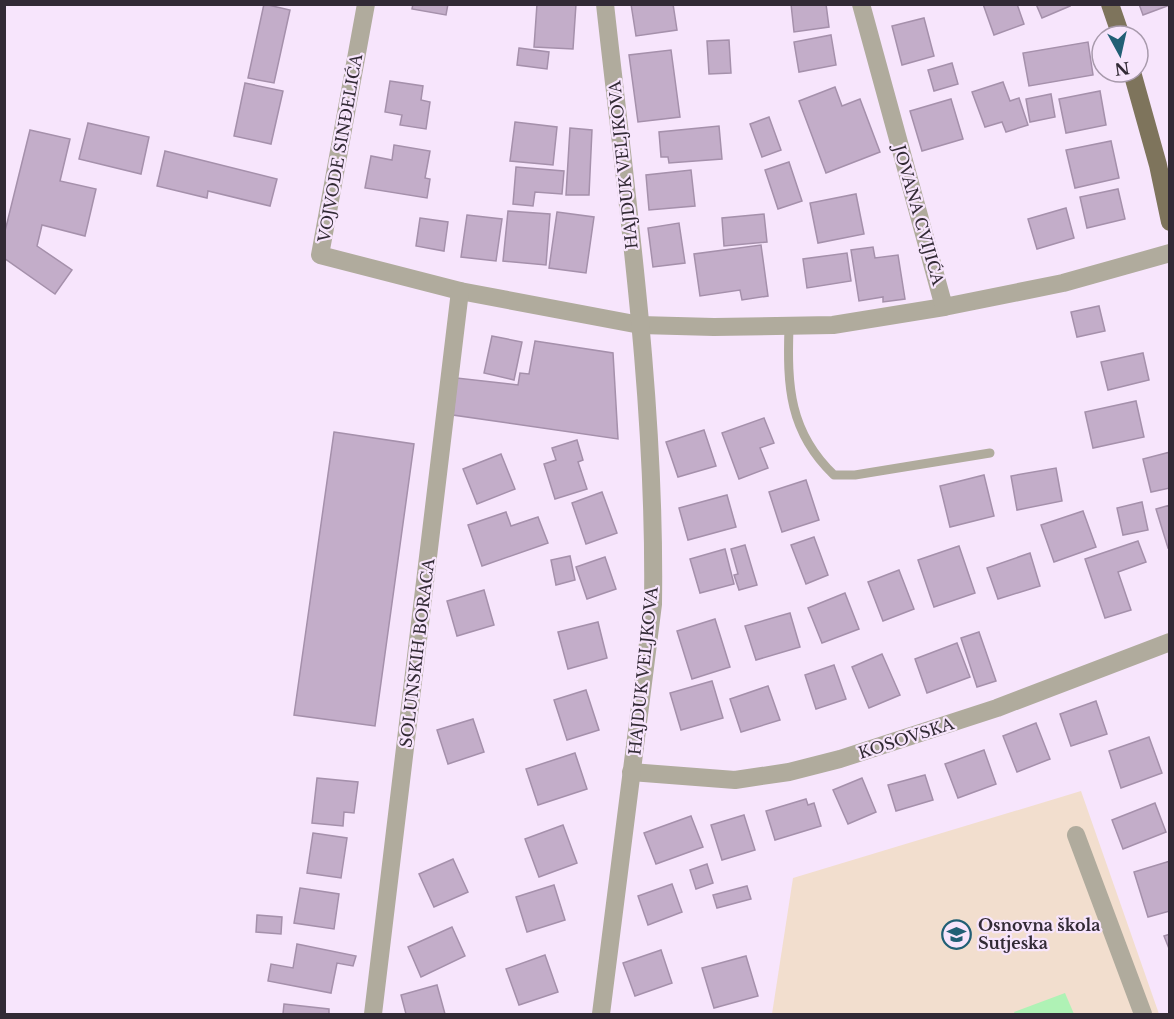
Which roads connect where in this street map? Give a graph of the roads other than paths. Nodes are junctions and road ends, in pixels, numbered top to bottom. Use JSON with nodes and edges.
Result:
{"nodes":[{"id":1,"x":366,"y":4,"type":"edge"},
{"id":2,"x":605,"y":4,"type":"edge"},
{"id":3,"x":861,"y":4,"type":"edge"},
{"id":4,"x":1110,"y":4,"type":"edge"},
{"id":5,"x":1117,"y":24,"type":"edge"},
{"id":6,"x":1135,"y":84,"type":"edge"},
{"id":7,"x":1170,"y":222,"type":"edge"},
{"id":8,"x":1170,"y":253,"type":"edge"},
{"id":9,"x":460,"y":291,"type":"junction"},
{"id":10,"x":945,"y":307,"type":"junction"},
{"id":11,"x":640,"y":325,"type":"junction"},
{"id":12,"x":789,"y":327,"type":"junction"},
{"id":13,"x":990,"y":453,"type":"dead end"},
{"id":14,"x":1170,"y":642,"type":"edge"},
{"id":15,"x":632,"y":772,"type":"junction"},
{"id":16,"x":1076,"y":835,"type":"dead end"},
{"id":17,"x":373,"y":1014,"type":"edge"},
{"id":18,"x":601,"y":1014,"type":"edge"},
{"id":19,"x":1143,"y":1014,"type":"edge"}],
"edges":[{"from":1,"to":9,"type":"street","name":"VOJVODE SINĐELIĆA"},
{"from":2,"to":11,"type":"street","name":"HAJDUK VELJKOVA"},
{"from":3,"to":10,"type":"street","name":"JOVANA CVIJIĆA"},
{"from":4,"to":5,"type":"main road"},
{"from":6,"to":7,"type":"main road"},
{"from":8,"to":10,"type":"street","name":"JOVANA CVIJIĆA"},
{"from":9,"to":11,"type":"street"},
{"from":9,"to":17,"type":"street","name":"SOLUNSKIH BORACA"},
{"from":10,"to":12,"type":"street"},
{"from":11,"to":12,"type":"street"},
{"from":11,"to":15,"type":"street","name":"HAJDUK VELJKOVA"},
{"from":12,"to":13,"type":"lane"},
{"from":14,"to":15,"type":"street","name":"KOSOVSKA"},
{"from":15,"to":18,"type":"street","name":"HAJDUK VELJKOVA"},
{"from":16,"to":19,"type":"street"}]}
